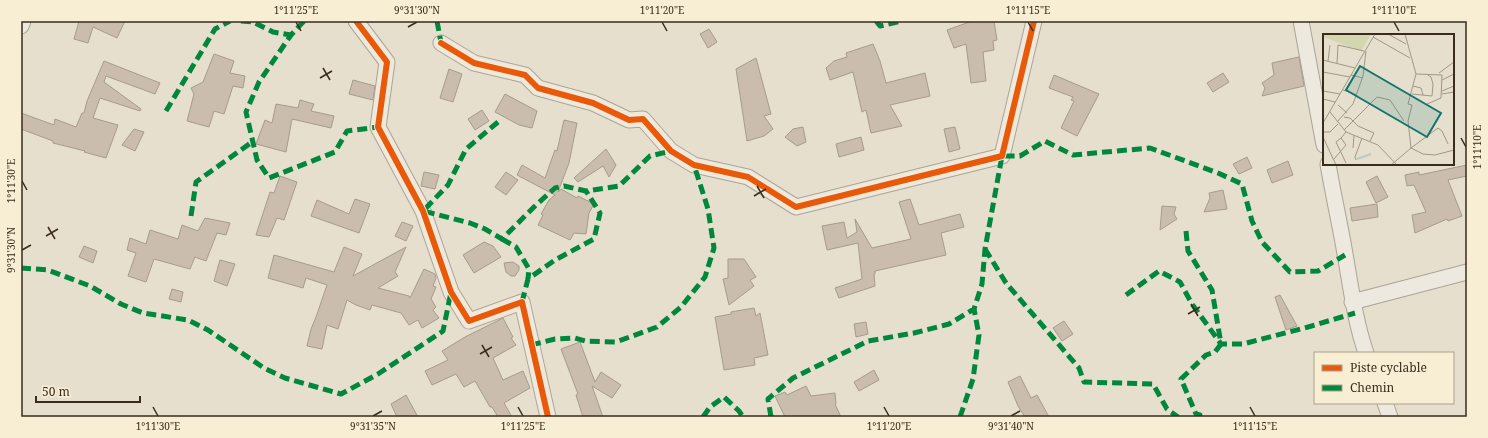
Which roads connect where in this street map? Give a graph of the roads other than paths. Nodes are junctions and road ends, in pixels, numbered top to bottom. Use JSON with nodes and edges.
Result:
{"nodes":[{"id":1,"x":23,"y":21,"type":"edge"},
{"id":2,"x":356,"y":21,"type":"edge"},
{"id":3,"x":1034,"y":21,"type":"edge"},
{"id":4,"x":1301,"y":21,"type":"edge"},
{"id":5,"x":21,"y":26,"type":"edge"},
{"id":6,"x":441,"y":43,"type":"dead end"},
{"id":7,"x":1323,"y":139,"type":"edge"},
{"id":8,"x":1328,"y":165,"type":"edge"},
{"id":9,"x":1467,"y":272,"type":"edge"},
{"id":10,"x":1352,"y":302,"type":"junction"},
{"id":11,"x":1366,"y":352,"type":"edge"},
{"id":12,"x":1385,"y":404,"type":"edge"},
{"id":13,"x":548,"y":417,"type":"edge"},
{"id":14,"x":1390,"y":417,"type":"edge"}],
"edges":[{"from":1,"to":5,"type":"street"},
{"from":2,"to":13,"type":"street"},
{"from":3,"to":6,"type":"street"},
{"from":4,"to":7,"type":"street"},
{"from":8,"to":10,"type":"street"},
{"from":9,"to":10,"type":"street"},
{"from":10,"to":11,"type":"street"},
{"from":12,"to":14,"type":"street"}]}
